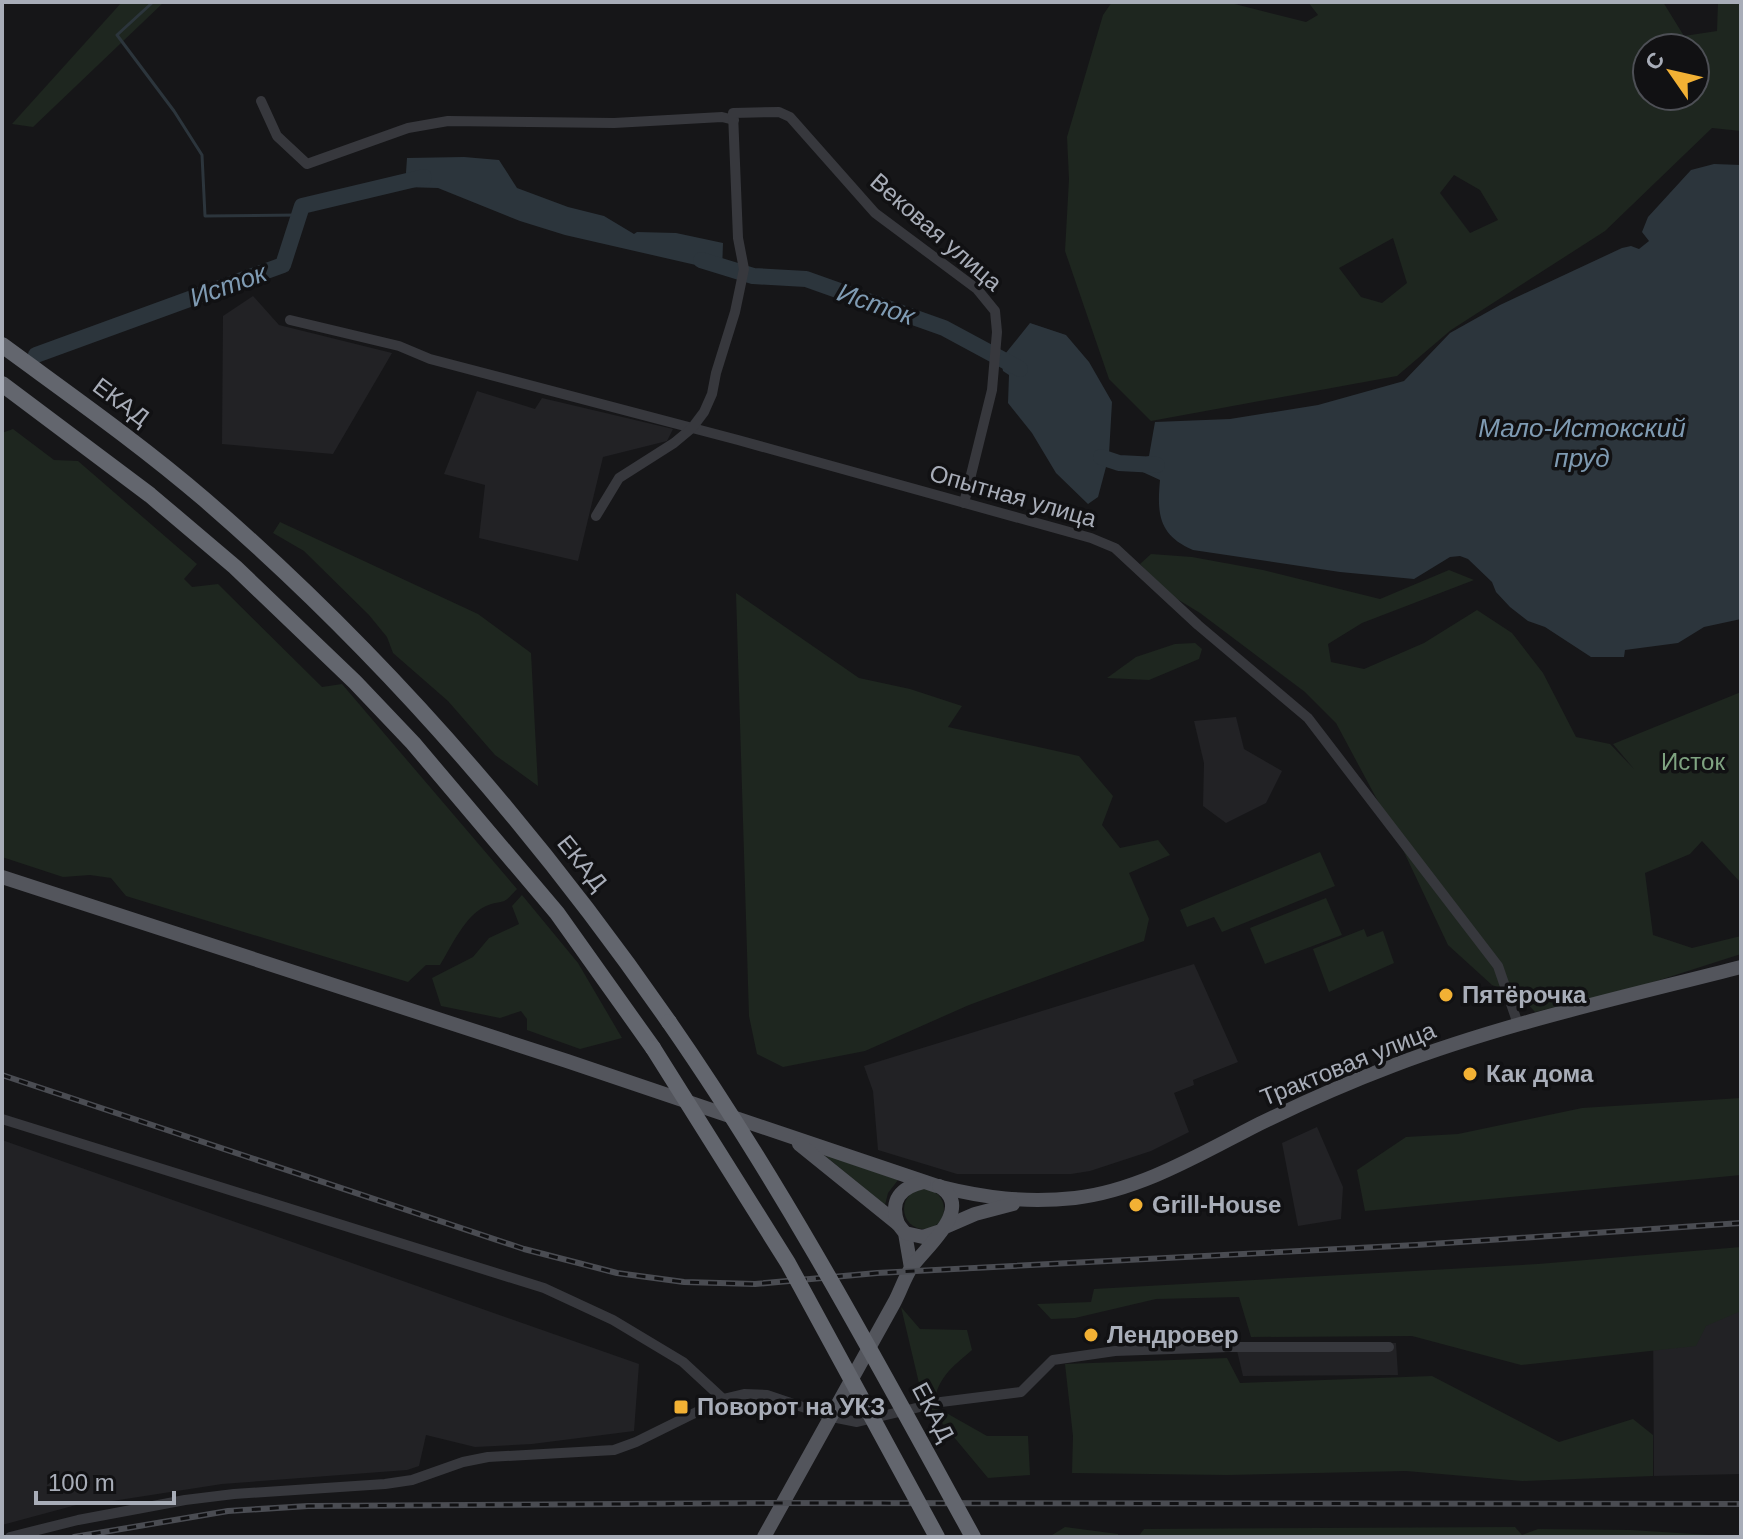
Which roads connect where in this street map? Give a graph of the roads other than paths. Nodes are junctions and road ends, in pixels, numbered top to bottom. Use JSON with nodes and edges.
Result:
{"nodes":[{"id":1,"x":261,"y":101,"type":"dead end"},
{"id":2,"x":734,"y":117,"type":"junction"},
{"id":3,"x":290,"y":320,"type":"dead end"},
{"id":4,"x":2,"y":345,"type":"edge"},
{"id":5,"x":2,"y":384,"type":"edge"},
{"id":6,"x":692,"y":428,"type":"junction"},
{"id":7,"x":964,"y":503,"type":"junction"},
{"id":8,"x":596,"y":516,"type":"dead end"},
{"id":9,"x":2,"y":877,"type":"edge"},
{"id":10,"x":1741,"y":967,"type":"edge"},
{"id":11,"x":1518,"y":1024,"type":"junction"},
{"id":12,"x":2,"y":1119,"type":"edge"},
{"id":13,"x":793,"y":1139,"type":"junction"},
{"id":14,"x":931,"y":1184,"type":"junction"},
{"id":15,"x":1025,"y":1201,"type":"junction"},
{"id":16,"x":901,"y":1228,"type":"junction"},
{"id":17,"x":943,"y":1229,"type":"junction"},
{"id":18,"x":911,"y":1268,"type":"junction"},
{"id":19,"x":1389,"y":1347,"type":"dead end"},
{"id":20,"x":723,"y":1399,"type":"junction"},
{"id":21,"x":832,"y":1417,"type":"junction"},
{"id":22,"x":10,"y":1537,"type":"edge"},
{"id":23,"x":764,"y":1537,"type":"edge"},
{"id":24,"x":937,"y":1537,"type":"edge"},
{"id":25,"x":973,"y":1537,"type":"edge"}],
"edges":[{"from":1,"to":2,"type":"street","name":"Вековая улица"},
{"from":2,"to":6,"type":"street"},
{"from":2,"to":7,"type":"street","name":"Вековая улица"},
{"from":3,"to":6,"type":"street","name":"Опытная улица"},
{"from":4,"to":25,"type":"highway","name":"ЕКАД","bridge":true},
{"from":5,"to":24,"type":"highway","name":"ЕКАД","bridge":true},
{"from":6,"to":7,"type":"street","name":"Опытная улица"},
{"from":6,"to":8,"type":"street"},
{"from":7,"to":11,"type":"street","name":"Опытная улица"},
{"from":9,"to":13,"type":"main road"},
{"from":10,"to":11,"type":"main road","name":"Трактовая улица"},
{"from":11,"to":15,"type":"main road","name":"Трактовая улица"},
{"from":12,"to":20,"type":"street"},
{"from":13,"to":14,"type":"main road"},
{"from":13,"to":16,"type":"main road"},
{"from":14,"to":15,"type":"main road"},
{"from":14,"to":16,"type":"main road"},
{"from":14,"to":17,"type":"main road"},
{"from":15,"to":17,"type":"main road"},
{"from":16,"to":17,"type":"main road"},
{"from":16,"to":18,"type":"main road"},
{"from":17,"to":18,"type":"main road"},
{"from":18,"to":21,"type":"main road"},
{"from":19,"to":21,"type":"street"},
{"from":20,"to":21,"type":"street"},
{"from":20,"to":22,"type":"street"},
{"from":21,"to":23,"type":"main road"}]}
